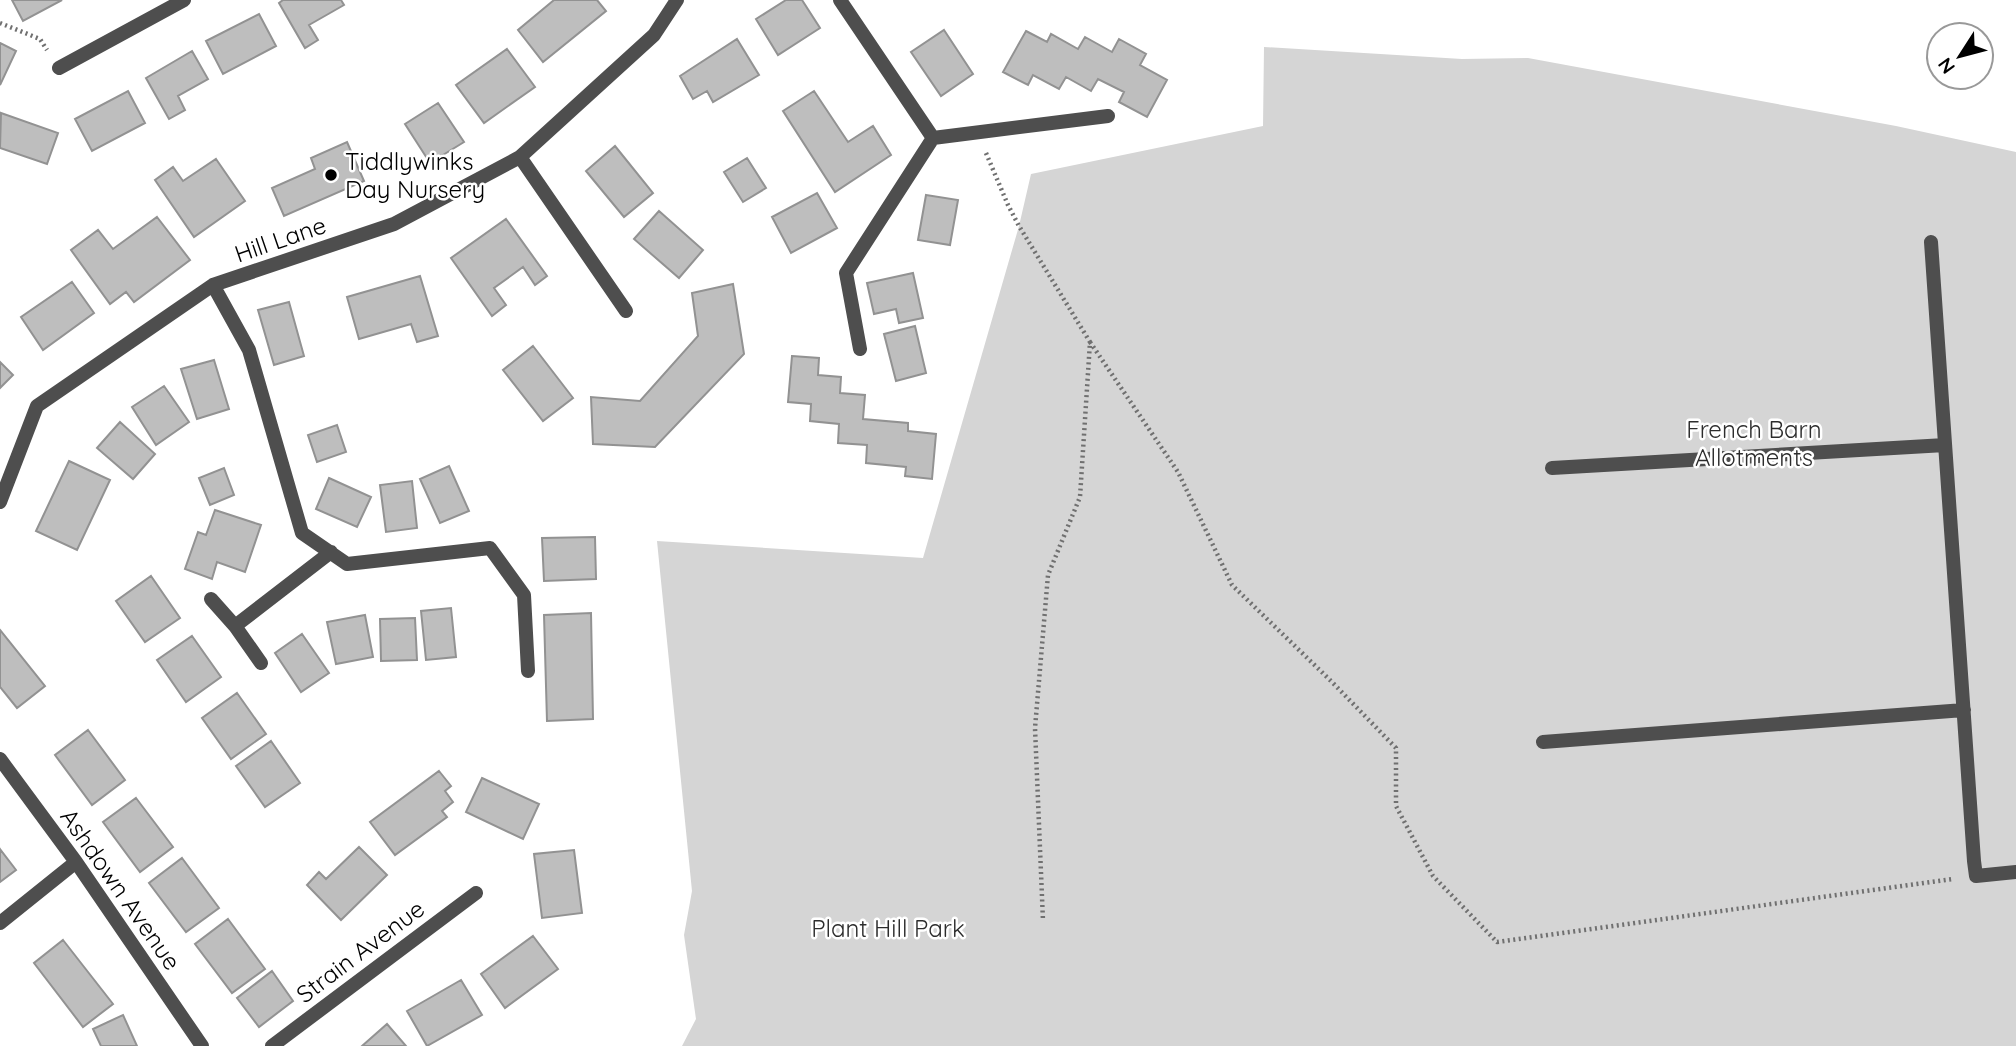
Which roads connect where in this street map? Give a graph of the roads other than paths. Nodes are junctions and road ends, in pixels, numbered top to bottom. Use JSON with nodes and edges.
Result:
{"nodes":[{"id":1,"x":184,"y":0,"type":"edge"},
{"id":2,"x":677,"y":0,"type":"edge"},
{"id":3,"x":840,"y":0,"type":"edge"},
{"id":4,"x":59,"y":68,"type":"road end"},
{"id":5,"x":1108,"y":117,"type":"dead end"},
{"id":6,"x":933,"y":138,"type":"junction"},
{"id":7,"x":520,"y":157,"type":"junction"},
{"id":8,"x":1931,"y":242,"type":"dead end"},
{"id":9,"x":213,"y":285,"type":"junction"},
{"id":10,"x":626,"y":311,"type":"dead end"},
{"id":11,"x":860,"y":349,"type":"dead end"},
{"id":12,"x":1945,"y":445,"type":"junction"},
{"id":13,"x":1552,"y":468,"type":"dead end"},
{"id":14,"x":0,"y":501,"type":"edge"},
{"id":15,"x":331,"y":552,"type":"junction"},
{"id":16,"x":211,"y":599,"type":"dead end"},
{"id":17,"x":235,"y":626,"type":"junction"},
{"id":18,"x":261,"y":663,"type":"dead end"},
{"id":19,"x":528,"y":671,"type":"dead end"},
{"id":20,"x":1964,"y":710,"type":"junction"},
{"id":21,"x":1544,"y":742,"type":"dead end"},
{"id":22,"x":0,"y":759,"type":"edge"},
{"id":23,"x":76,"y":862,"type":"junction"},
{"id":24,"x":2016,"y":872,"type":"edge"},
{"id":25,"x":476,"y":893,"type":"dead end"},
{"id":26,"x":0,"y":923,"type":"edge"},
{"id":27,"x":202,"y":1046,"type":"edge"},
{"id":28,"x":272,"y":1046,"type":"edge"}],
"edges":[{"from":1,"to":4,"type":"street"},
{"from":2,"to":7,"type":"street","name":"Hill Lane"},
{"from":3,"to":6,"type":"street"},
{"from":5,"to":6,"type":"street"},
{"from":6,"to":11,"type":"street"},
{"from":7,"to":9,"type":"street","name":"Hill Lane"},
{"from":7,"to":10,"type":"street"},
{"from":8,"to":12,"type":"street"},
{"from":9,"to":14,"type":"street","name":"Hill Lane"},
{"from":9,"to":15,"type":"street"},
{"from":12,"to":13,"type":"street"},
{"from":12,"to":20,"type":"street"},
{"from":15,"to":17,"type":"street"},
{"from":15,"to":19,"type":"street"},
{"from":16,"to":17,"type":"street"},
{"from":17,"to":18,"type":"street"},
{"from":20,"to":21,"type":"street"},
{"from":20,"to":24,"type":"street"},
{"from":22,"to":23,"type":"street","name":"Ashdown Avenue"},
{"from":23,"to":26,"type":"street"},
{"from":23,"to":27,"type":"street","name":"Ashdown Avenue"},
{"from":25,"to":28,"type":"street","name":"Strain Avenue"}]}
